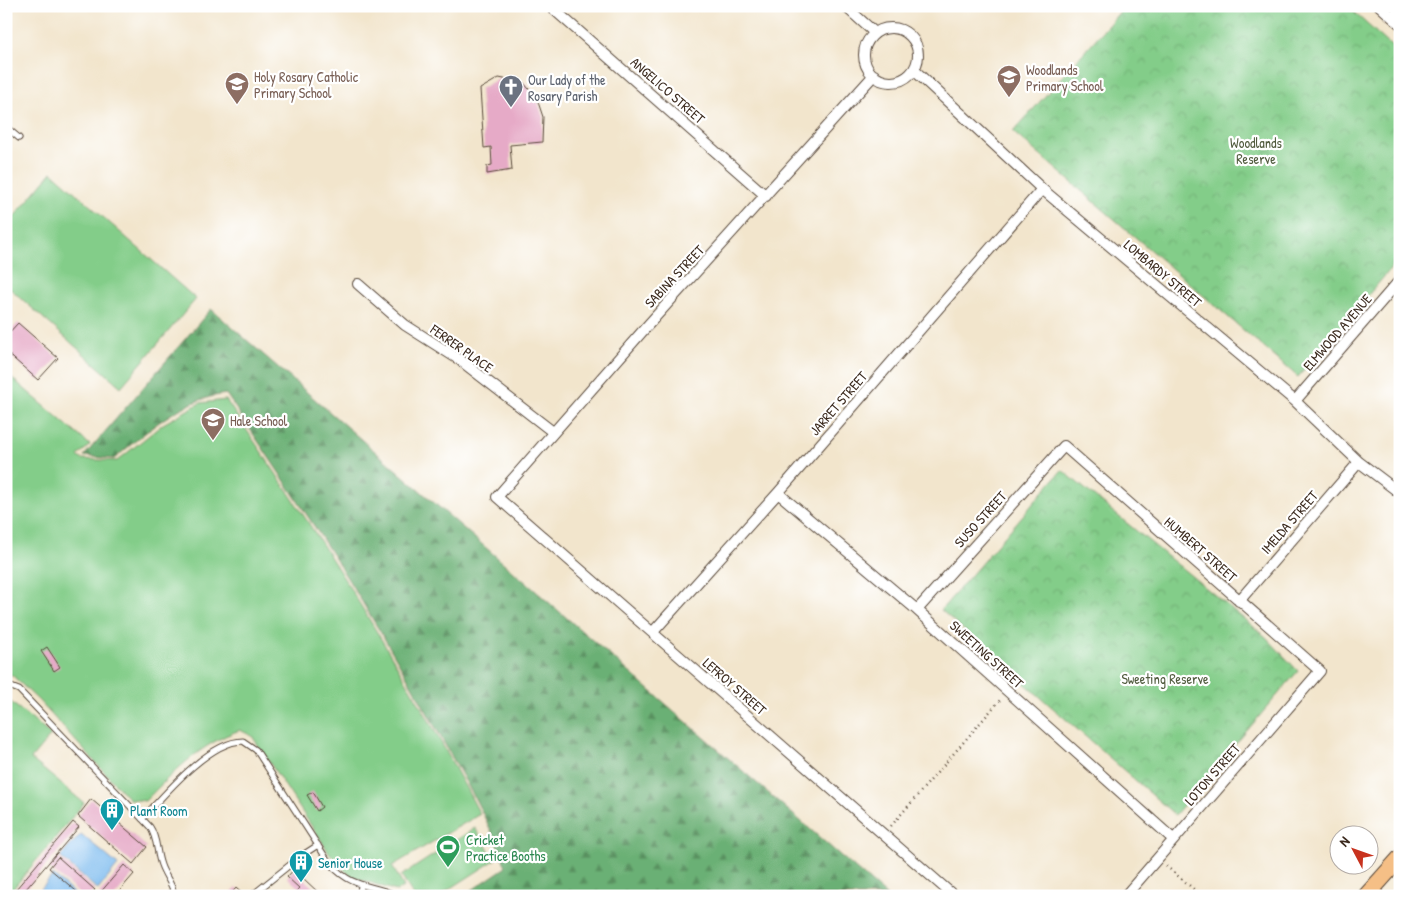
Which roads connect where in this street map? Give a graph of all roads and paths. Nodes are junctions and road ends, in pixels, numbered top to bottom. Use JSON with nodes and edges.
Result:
{"nodes":[{"id":1,"x":550,"y":6,"type":"edge"},
{"id":2,"x":845,"y":6,"type":"edge"},
{"id":3,"x":1380,"y":6,"type":"edge"},
{"id":4,"x":1400,"y":8,"type":"edge"},
{"id":5,"x":1396,"y":20,"type":"edge"},
{"id":6,"x":875,"y":33,"type":"junction"},
{"id":7,"x":914,"y":70,"type":"junction"},
{"id":8,"x":874,"y":75,"type":"junction"},
{"id":9,"x":6,"y":127,"type":"edge"},
{"id":10,"x":19,"y":138,"type":"dead end"},
{"id":11,"x":1042,"y":189,"type":"junction"},
{"id":12,"x":766,"y":196,"type":"junction"},
{"id":13,"x":1400,"y":280,"type":"edge"},
{"id":14,"x":358,"y":284,"type":"dead end"},
{"id":15,"x":1295,"y":401,"type":"junction"},
{"id":16,"x":553,"y":432,"type":"junction"},
{"id":17,"x":1064,"y":446,"type":"joint"},
{"id":18,"x":1359,"y":462,"type":"junction"},
{"id":19,"x":778,"y":493,"type":"junction"},
{"id":20,"x":1400,"y":493,"type":"edge"},
{"id":21,"x":497,"y":497,"type":"joint"},
{"id":22,"x":1239,"y":600,"type":"junction"},
{"id":23,"x":917,"y":610,"type":"junction"},
{"id":24,"x":653,"y":632,"type":"junction"},
{"id":25,"x":1320,"y":672,"type":"joint"},
{"id":26,"x":6,"y":685,"type":"edge"},
{"id":27,"x":1008,"y":691,"type":"junction"},
{"id":28,"x":142,"y":819,"type":"junction"},
{"id":29,"x":884,"y":835,"type":"junction"},
{"id":30,"x":1173,"y":840,"type":"junction"},
{"id":31,"x":318,"y":845,"type":"junction"},
{"id":32,"x":1157,"y":858,"type":"junction"},
{"id":33,"x":1400,"y":858,"type":"edge"},
{"id":34,"x":361,"y":886,"type":"junction"},
{"id":35,"x":168,"y":896,"type":"edge"},
{"id":36,"x":251,"y":896,"type":"edge"},
{"id":37,"x":358,"y":896,"type":"edge"},
{"id":38,"x":398,"y":896,"type":"edge"},
{"id":39,"x":954,"y":896,"type":"edge"},
{"id":40,"x":1125,"y":896,"type":"edge"},
{"id":41,"x":1202,"y":896,"type":"edge"},
{"id":42,"x":1366,"y":896,"type":"edge"}],
"edges":[{"from":1,"to":12,"type":"street","name":"ANGELICO STREET"},
{"from":2,"to":6,"type":"street"},
{"from":3,"to":5,"type":"street"},
{"from":4,"to":5,"type":"street"},
{"from":6,"to":7,"type":"street"},
{"from":6,"to":8,"type":"street"},
{"from":7,"to":8,"type":"street"},
{"from":7,"to":11,"type":"street","name":"LOMBARDY STREET"},
{"from":8,"to":12,"type":"street","name":"SABINA STREET"},
{"from":9,"to":10,"type":"lane"},
{"from":11,"to":15,"type":"street","name":"LOMBARDY STREET"},
{"from":11,"to":19,"type":"street","name":"JARRET STREET"},
{"from":12,"to":16,"type":"street","name":"SABINA STREET"},
{"from":13,"to":15,"type":"street","name":"ELMWOOD AVENUE"},
{"from":14,"to":16,"type":"street","name":"FERRER PLACE"},
{"from":15,"to":18,"type":"street","name":"LOMBARDY STREET"},
{"from":16,"to":21,"type":"street","name":"SABINA STREET"},
{"from":17,"to":22,"type":"street","name":"HUMBERT STREET"},
{"from":17,"to":23,"type":"street","name":"SUSO STREET"},
{"from":18,"to":20,"type":"street","name":"LOMBARDY STREET"},
{"from":18,"to":22,"type":"street","name":"IMELDA STREET"},
{"from":19,"to":23,"type":"street","name":"SWEETING STREET"},
{"from":19,"to":24,"type":"street","name":"JARRET STREET"},
{"from":21,"to":24,"type":"street","name":"LEFROY STREET"},
{"from":22,"to":25,"type":"street","name":"HUMBERT STREET"},
{"from":23,"to":27,"type":"street","name":"SWEETING STREET"},
{"from":24,"to":29,"type":"street","name":"LEFROY STREET"},
{"from":25,"to":30,"type":"street","name":"LOTON STREET"},
{"from":26,"to":28,"type":"lane"},
{"from":27,"to":29,"type":"path"},
{"from":27,"to":30,"type":"street","name":"SWEETING STREET"},
{"from":28,"to":31,"type":"lane"},
{"from":28,"to":35,"type":"lane"},
{"from":29,"to":39,"type":"street","name":"LEFROY STREET"},
{"from":30,"to":32,"type":"street","name":"LOTON STREET"},
{"from":31,"to":34,"type":"lane"},
{"from":31,"to":36,"type":"lane"},
{"from":32,"to":40,"type":"street","name":"LOTON STREET"},
{"from":32,"to":41,"type":"path"},
{"from":33,"to":42,"type":"main road"},
{"from":34,"to":37,"type":"lane"},
{"from":34,"to":38,"type":"lane"}]}
